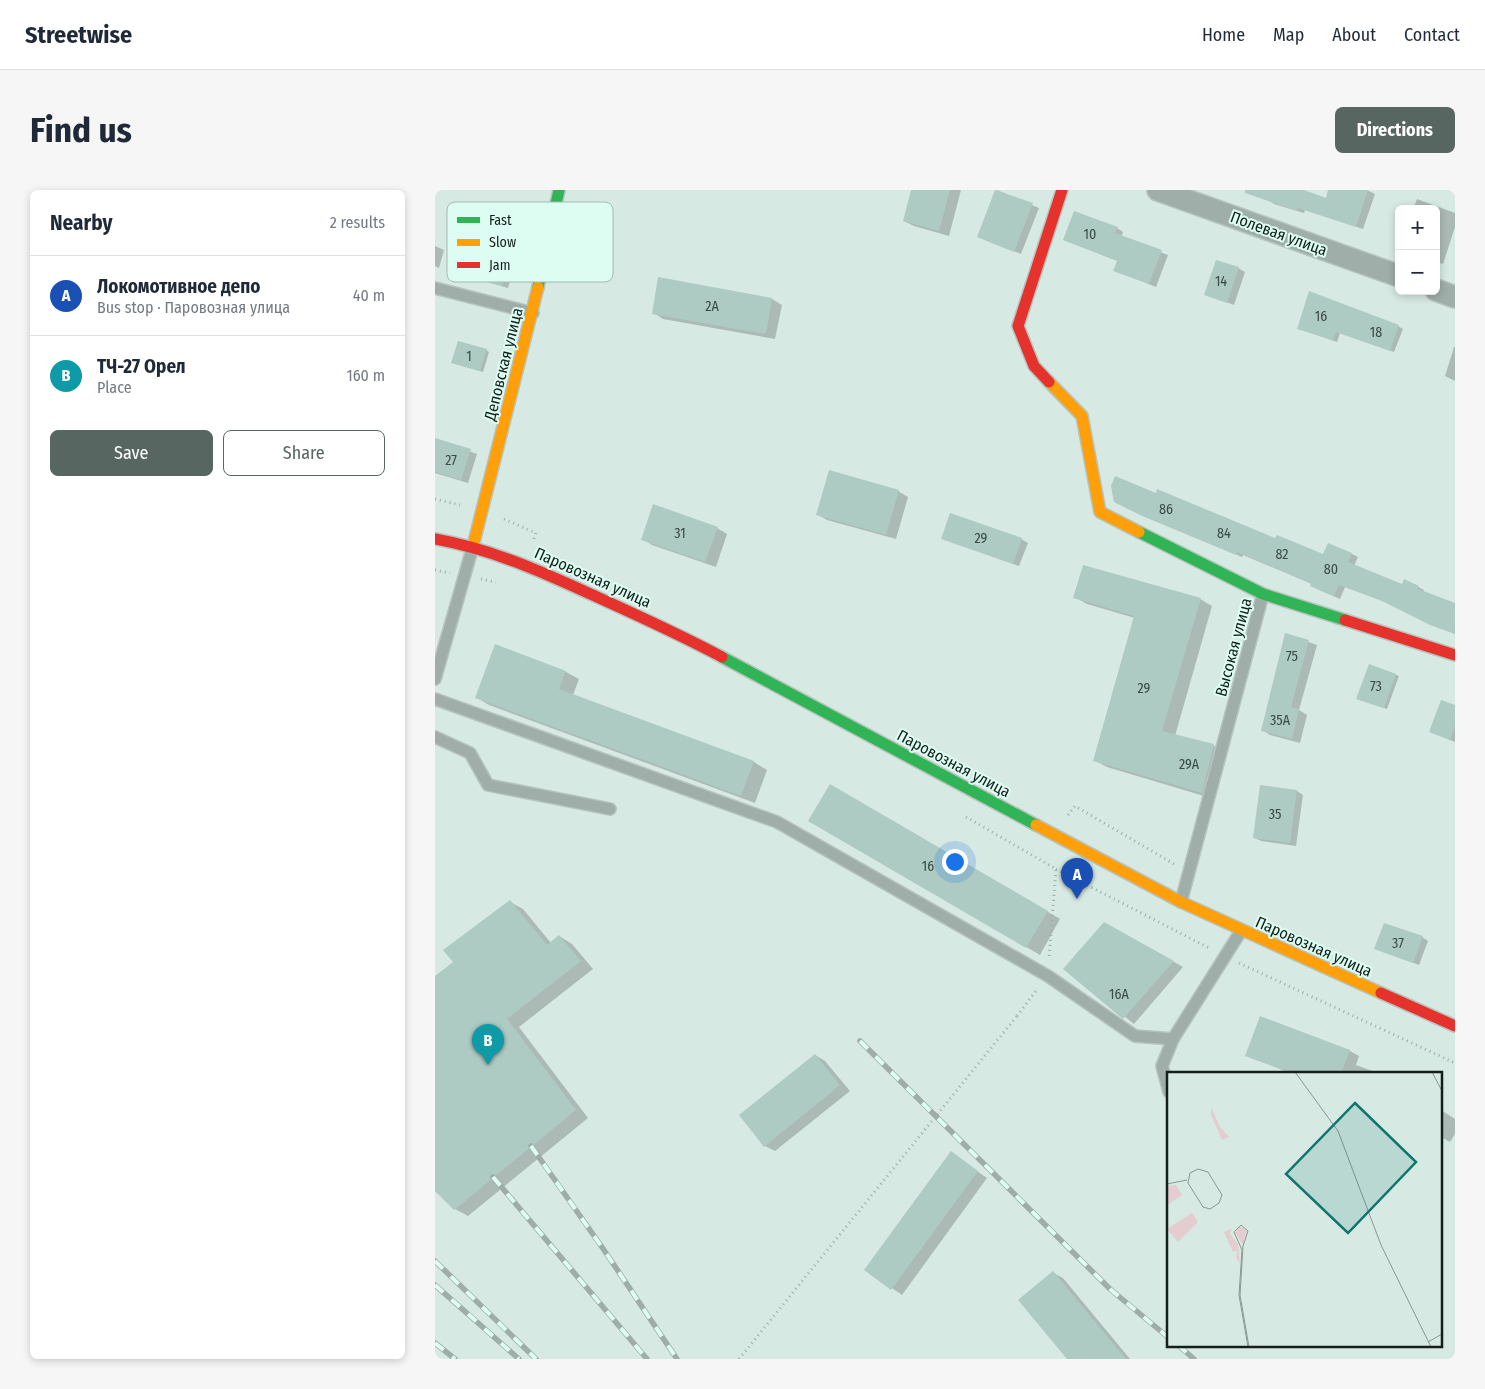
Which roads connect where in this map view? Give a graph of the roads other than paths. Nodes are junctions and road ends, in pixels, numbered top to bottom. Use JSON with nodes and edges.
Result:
{"nodes":[{"id":1,"x":1062,"y":190,"type":"edge"},
{"id":2,"x":1158,"y":190,"type":"edge"},
{"id":3,"x":1395,"y":275,"type":"edge"},
{"id":4,"x":540,"y":282,"type":"edge"},
{"id":5,"x":435,"y":288,"type":"edge"},
{"id":6,"x":1440,"y":291,"type":"edge"},
{"id":7,"x":1455,"y":296,"type":"edge"},
{"id":8,"x":533,"y":313,"type":"junction"},
{"id":9,"x":435,"y":539,"type":"edge"},
{"id":10,"x":473,"y":546,"type":"junction"},
{"id":11,"x":1263,"y":594,"type":"junction"},
{"id":12,"x":1455,"y":655,"type":"edge"},
{"id":13,"x":435,"y":679,"type":"edge"},
{"id":14,"x":435,"y":698,"type":"edge"},
{"id":15,"x":435,"y":737,"type":"edge"},
{"id":16,"x":609,"y":809,"type":"dead end"},
{"id":17,"x":1181,"y":902,"type":"junction"},
{"id":18,"x":1241,"y":931,"type":"junction"},
{"id":19,"x":1455,"y":1026,"type":"edge"},
{"id":20,"x":1173,"y":1039,"type":"junction"},
{"id":21,"x":1167,"y":1085,"type":"edge"}],
"edges":[{"from":1,"to":11,"type":"main road"},
{"from":2,"to":3,"type":"street","name":"Полевая улица"},
{"from":4,"to":8,"type":"main road","name":"Деповская улица"},
{"from":5,"to":8,"type":"lane"},
{"from":6,"to":7,"type":"street"},
{"from":8,"to":10,"type":"main road","name":"Деповская улица"},
{"from":9,"to":10,"type":"main road","name":"Паровозная улица"},
{"from":10,"to":13,"type":"lane"},
{"from":10,"to":17,"type":"main road","name":"Паровозная улица"},
{"from":11,"to":12,"type":"main road","name":"Высокая улица"},
{"from":11,"to":17,"type":"lane","name":"Высокая улица"},
{"from":14,"to":20,"type":"lane"},
{"from":15,"to":16,"type":"lane"},
{"from":17,"to":18,"type":"main road","name":"Паровозная улица"},
{"from":18,"to":19,"type":"main road","name":"Паровозная улица"},
{"from":18,"to":20,"type":"lane"},
{"from":20,"to":21,"type":"lane"}]}
